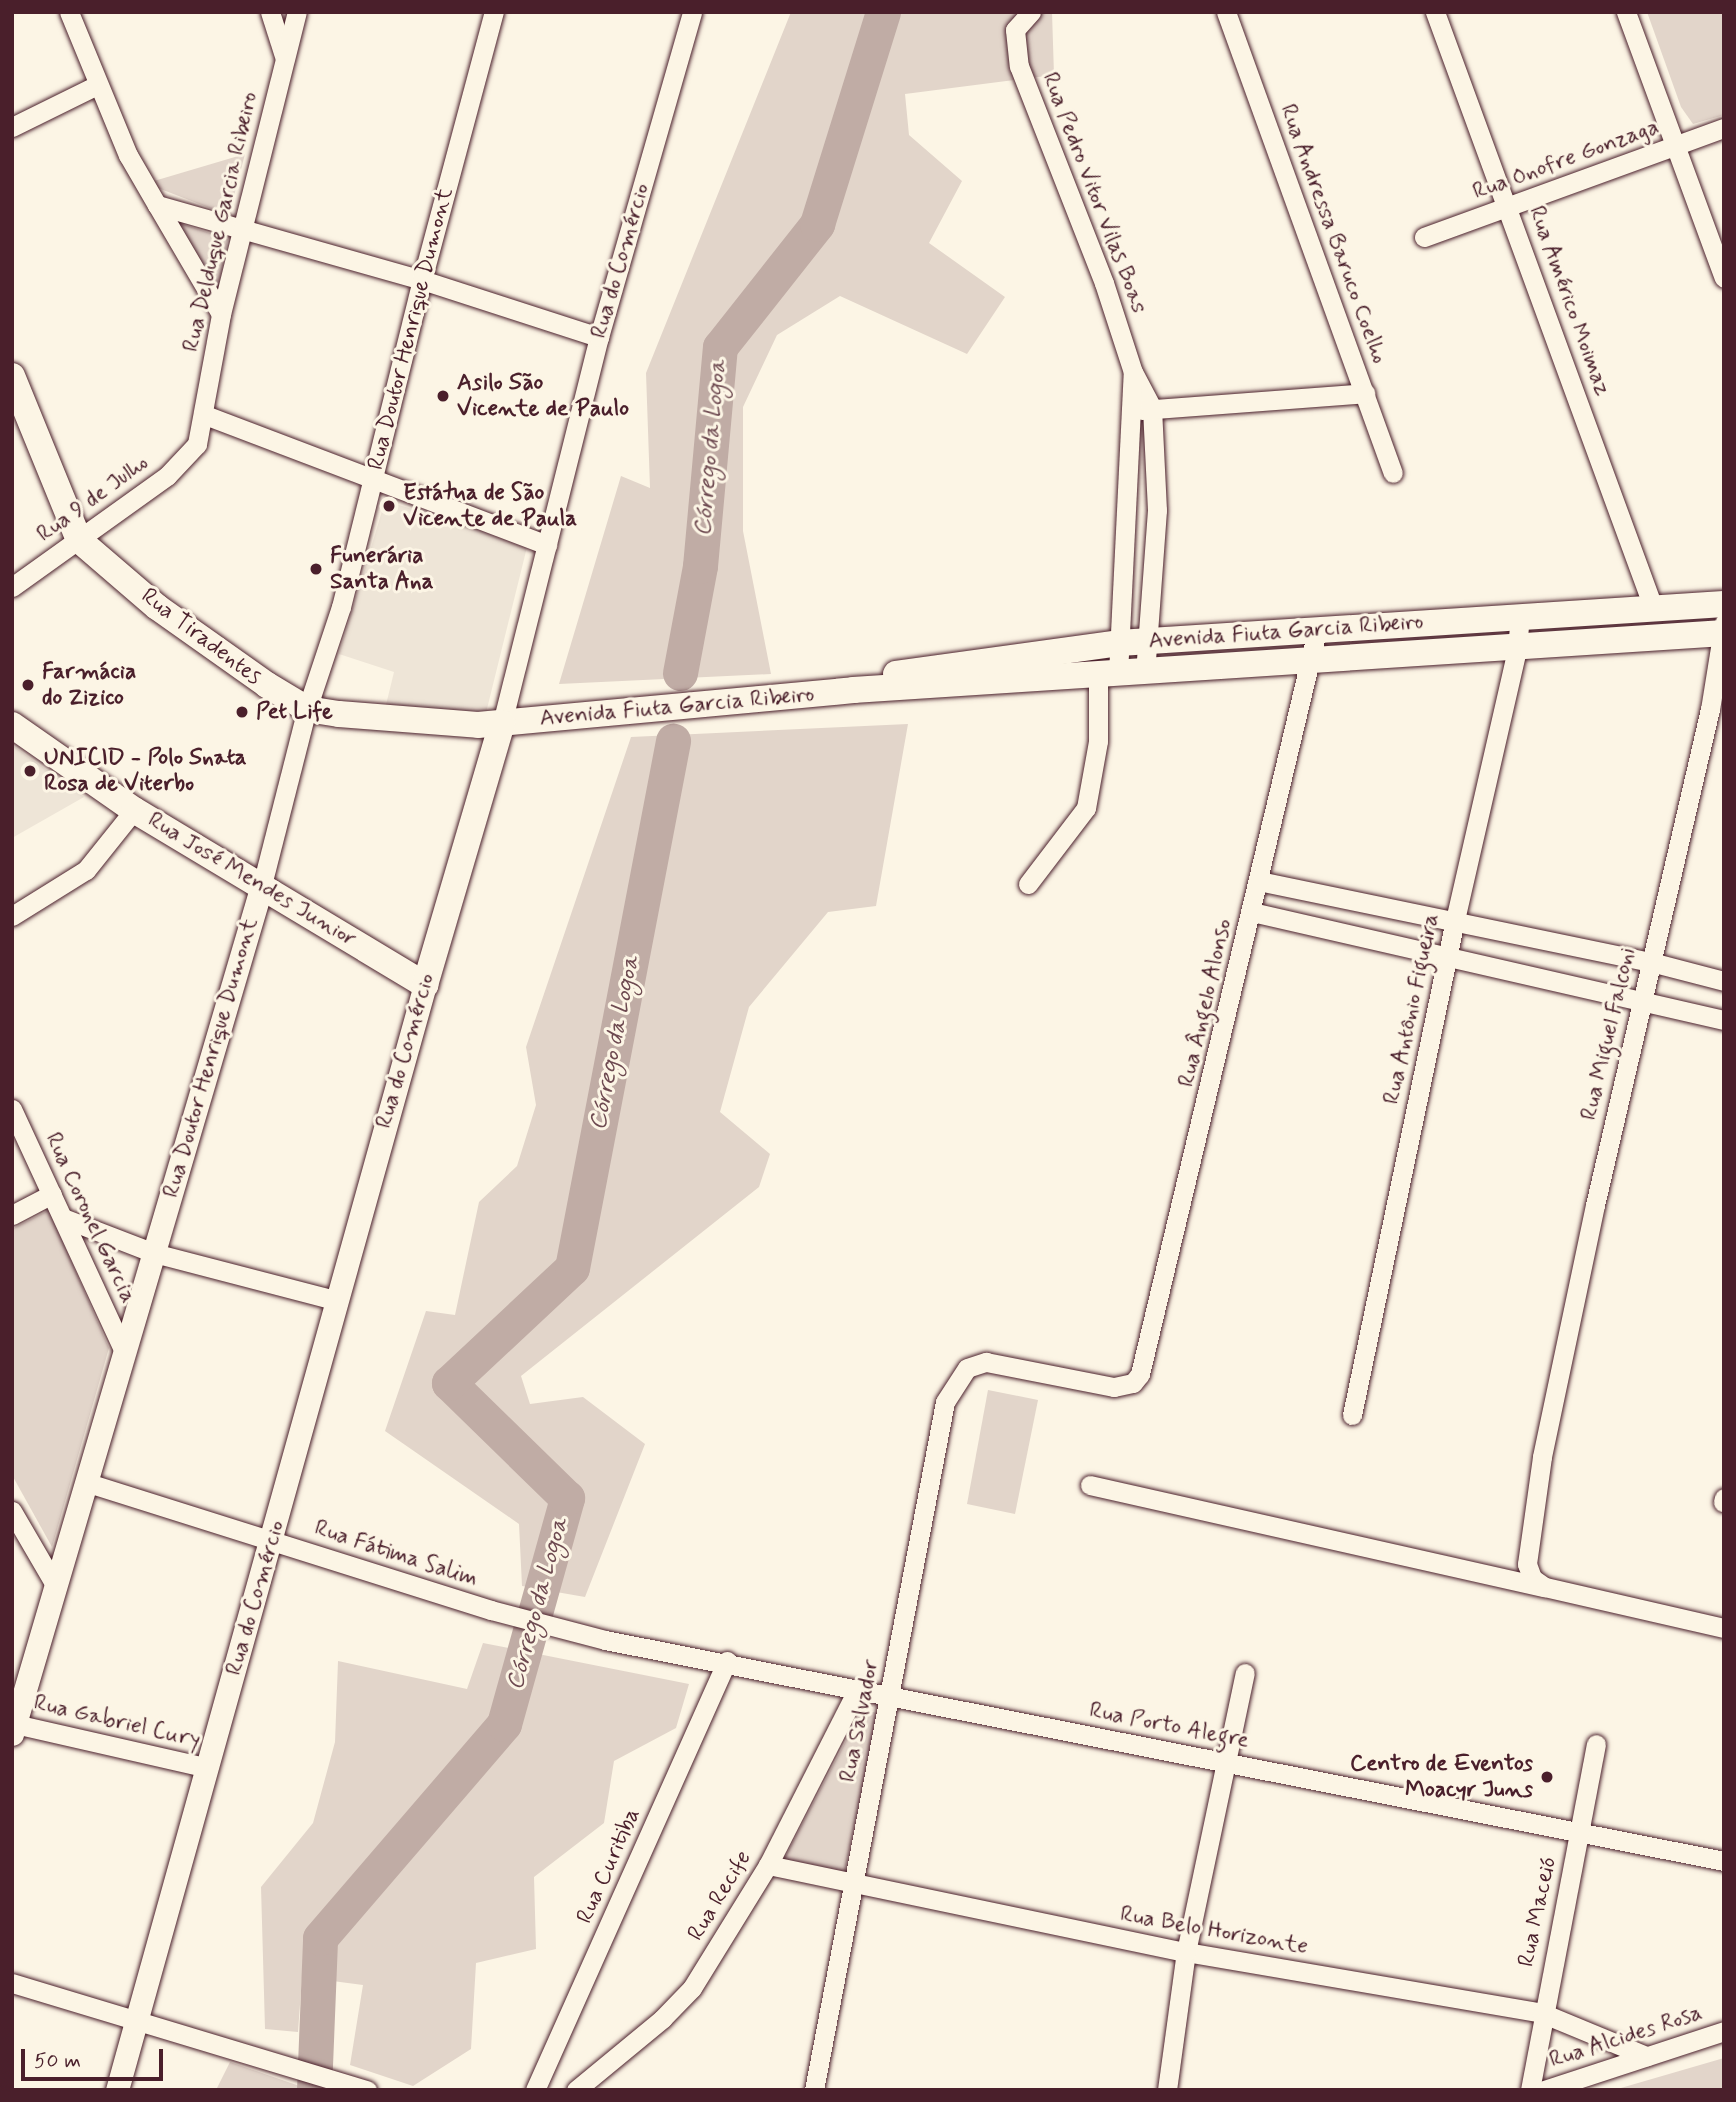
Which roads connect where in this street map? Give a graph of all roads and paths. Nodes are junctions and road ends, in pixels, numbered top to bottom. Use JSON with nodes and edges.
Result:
{"nodes":[{"id":1,"x":69,"y":12,"type":"edge"},
{"id":2,"x":271,"y":12,"type":"edge"},
{"id":3,"x":297,"y":12,"type":"edge"},
{"id":4,"x":494,"y":12,"type":"edge"},
{"id":5,"x":692,"y":12,"type":"edge"},
{"id":6,"x":1031,"y":12,"type":"edge"},
{"id":7,"x":1226,"y":12,"type":"edge"},
{"id":8,"x":1435,"y":12,"type":"edge"},
{"id":9,"x":1626,"y":12,"type":"edge"},
{"id":10,"x":284,"y":57,"type":"junction"},
{"id":11,"x":97,"y":85,"type":"junction"},
{"id":12,"x":12,"y":127,"type":"edge"},
{"id":13,"x":1724,"y":128,"type":"edge"},
{"id":14,"x":1675,"y":147,"type":"junction"},
{"id":15,"x":157,"y":205,"type":"junction"},
{"id":16,"x":1507,"y":206,"type":"junction"},
{"id":17,"x":242,"y":233,"type":"junction"},
{"id":18,"x":1424,"y":237,"type":"dead end"},
{"id":19,"x":1724,"y":278,"type":"edge"},
{"id":20,"x":422,"y":279,"type":"junction"},
{"id":21,"x":221,"y":314,"type":"junction"},
{"id":22,"x":599,"y":337,"type":"junction"},
{"id":23,"x":1133,"y":372,"type":"junction"},
{"id":24,"x":12,"y":376,"type":"edge"},
{"id":25,"x":1365,"y":393,"type":"junction"},
{"id":26,"x":1152,"y":408,"type":"junction"},
{"id":27,"x":1129,"y":411,"type":"junction"},
{"id":28,"x":205,"y":415,"type":"junction"},
{"id":29,"x":197,"y":444,"type":"joint"},
{"id":30,"x":1393,"y":473,"type":"dead end"},
{"id":31,"x":375,"y":476,"type":"junction"},
{"id":32,"x":79,"y":540,"type":"junction"},
{"id":33,"x":547,"y":545,"type":"junction"},
{"id":34,"x":12,"y":587,"type":"edge"},
{"id":35,"x":1724,"y":604,"type":"edge"},
{"id":36,"x":1653,"y":607,"type":"junction"},
{"id":37,"x":1520,"y":614,"type":"junction"},
{"id":38,"x":1724,"y":622,"type":"edge"},
{"id":39,"x":1317,"y":631,"type":"junction"},
{"id":40,"x":1724,"y":633,"type":"edge"},
{"id":41,"x":1148,"y":641,"type":"junction"},
{"id":42,"x":1119,"y":643,"type":"junction"},
{"id":43,"x":1517,"y":649,"type":"junction"},
{"id":44,"x":1053,"y":650,"type":"junction"},
{"id":45,"x":1308,"y":663,"type":"junction"},
{"id":46,"x":1145,"y":673,"type":"junction"},
{"id":47,"x":1108,"y":675,"type":"junction"},
{"id":48,"x":1055,"y":678,"type":"junction"},
{"id":49,"x":853,"y":690,"type":"junction"},
{"id":50,"x":307,"y":709,"type":"junction"},
{"id":51,"x":502,"y":723,"type":"junction"},
{"id":52,"x":12,"y":725,"type":"edge"},
{"id":53,"x":134,"y":810,"type":"junction"},
{"id":54,"x":1259,"y":881,"type":"junction"},
{"id":55,"x":1028,"y":884,"type":"dead end"},
{"id":56,"x":262,"y":885,"type":"junction"},
{"id":57,"x":1252,"y":912,"type":"junction"},
{"id":58,"x":12,"y":916,"type":"edge"},
{"id":59,"x":1455,"y":920,"type":"junction"},
{"id":60,"x":1448,"y":956,"type":"junction"},
{"id":61,"x":1651,"y":962,"type":"junction"},
{"id":62,"x":1724,"y":981,"type":"edge"},
{"id":63,"x":425,"y":985,"type":"junction"},
{"id":64,"x":1640,"y":1000,"type":"junction"},
{"id":65,"x":1724,"y":1020,"type":"edge"},
{"id":66,"x":12,"y":1109,"type":"edge"},
{"id":67,"x":52,"y":1194,"type":"junction"},
{"id":68,"x":12,"y":1215,"type":"edge"},
{"id":69,"x":66,"y":1219,"type":"junction"},
{"id":70,"x":154,"y":1253,"type":"junction"},
{"id":71,"x":338,"y":1301,"type":"junction"},
{"id":72,"x":123,"y":1349,"type":"junction"},
{"id":73,"x":967,"y":1368,"type":"joint"},
{"id":74,"x":1352,"y":1415,"type":"dead end"},
{"id":75,"x":85,"y":1482,"type":"junction"},
{"id":76,"x":1090,"y":1485,"type":"dead end"},
{"id":77,"x":12,"y":1511,"type":"edge"},
{"id":78,"x":272,"y":1540,"type":"junction"},
{"id":79,"x":55,"y":1585,"type":"junction"},
{"id":80,"x":1545,"y":1587,"type":"junction"},
{"id":81,"x":1724,"y":1628,"type":"edge"},
{"id":82,"x":605,"y":1640,"type":"joint"},
{"id":83,"x":727,"y":1661,"type":"junction"},
{"id":84,"x":1245,"y":1672,"type":"dead end"},
{"id":85,"x":857,"y":1690,"type":"junction"},
{"id":86,"x":890,"y":1695,"type":"junction"},
{"id":87,"x":14,"y":1729,"type":"edge"},
{"id":88,"x":1596,"y":1744,"type":"dead end"},
{"id":89,"x":1227,"y":1763,"type":"junction"},
{"id":90,"x":208,"y":1768,"type":"junction"},
{"id":91,"x":1581,"y":1830,"type":"junction"},
{"id":92,"x":1724,"y":1861,"type":"edge"},
{"id":93,"x":768,"y":1865,"type":"junction"},
{"id":94,"x":853,"y":1885,"type":"junction"},
{"id":95,"x":1186,"y":1952,"type":"junction"},
{"id":96,"x":12,"y":1983,"type":"edge"},
{"id":97,"x":1542,"y":2013,"type":"junction"},
{"id":98,"x":135,"y":2019,"type":"junction"},
{"id":99,"x":1724,"y":2031,"type":"edge"},
{"id":100,"x":1646,"y":2056,"type":"junction"},
{"id":101,"x":117,"y":2090,"type":"edge"},
{"id":102,"x":367,"y":2090,"type":"edge"},
{"id":103,"x":535,"y":2090,"type":"edge"},
{"id":104,"x":576,"y":2090,"type":"edge"},
{"id":105,"x":814,"y":2090,"type":"edge"},
{"id":106,"x":1167,"y":2090,"type":"edge"},
{"id":107,"x":1530,"y":2090,"type":"edge"},
{"id":108,"x":1544,"y":2090,"type":"edge"}],
"edges":[{"from":1,"to":11,"type":"street"},
{"from":2,"to":10,"type":"street"},
{"from":3,"to":10,"type":"street","name":"Rua Delduque Garcia Ribeiro"},
{"from":4,"to":20,"type":"street","name":"Rua Doutor Henrique Dumont"},
{"from":5,"to":22,"type":"street","name":"Rua do Comércio"},
{"from":6,"to":23,"type":"street","name":"Rua Pedro Vitor Vilas Boas"},
{"from":7,"to":25,"type":"street","name":"Rua Andressa Baruco Coelho"},
{"from":8,"to":16,"type":"street","name":"Rua Américo Moimaz"},
{"from":9,"to":14,"type":"street"},
{"from":10,"to":17,"type":"street","name":"Rua Delduque Garcia Ribeiro"},
{"from":11,"to":12,"type":"street"},
{"from":11,"to":15,"type":"street"},
{"from":13,"to":14,"type":"street","name":"Rua Onofre Gonzaga"},
{"from":14,"to":16,"type":"street","name":"Rua Onofre Gonzaga"},
{"from":14,"to":19,"type":"street"},
{"from":15,"to":17,"type":"street"},
{"from":15,"to":21,"type":"street"},
{"from":16,"to":18,"type":"street","name":"Rua Onofre Gonzaga"},
{"from":16,"to":36,"type":"street","name":"Rua Américo Moimaz"},
{"from":17,"to":20,"type":"street"},
{"from":17,"to":21,"type":"street","name":"Rua Delduque Garcia Ribeiro"},
{"from":20,"to":22,"type":"street"},
{"from":20,"to":31,"type":"street","name":"Rua Doutor Henrique Dumont"},
{"from":21,"to":28,"type":"street","name":"Rua Delduque Garcia Ribeiro"},
{"from":22,"to":33,"type":"street","name":"Rua do Comércio"},
{"from":23,"to":26,"type":"street","name":"Rua Pedro Vitor Vilas Boas"},
{"from":23,"to":27,"type":"street","name":"Rua Pedro Vitor Vilas Boas"},
{"from":24,"to":32,"type":"main road"},
{"from":25,"to":26,"type":"street"},
{"from":25,"to":30,"type":"street","name":"Rua Andressa Baruco Coelho"},
{"from":26,"to":27,"type":"street"},
{"from":26,"to":41,"type":"street","name":"Rua Pedro Vitor Vilas Boas"},
{"from":27,"to":42,"type":"street","name":"Rua Pedro Vitor Vilas Boas"},
{"from":28,"to":29,"type":"street","name":"Rua Delduque Garcia Ribeiro"},
{"from":28,"to":31,"type":"street"},
{"from":29,"to":32,"type":"street","name":"Rua 9 de Julho"},
{"from":31,"to":33,"type":"street"},
{"from":31,"to":50,"type":"street","name":"Rua Doutor Henrique Dumont"},
{"from":32,"to":34,"type":"street","name":"Rua 9 de Julho"},
{"from":32,"to":50,"type":"main road","name":"Rua Tiradentes"},
{"from":33,"to":51,"type":"street","name":"Rua do Comércio"},
{"from":35,"to":36,"type":"main road","name":"Avenida Fiuta Garcia Ribeiro"},
{"from":36,"to":37,"type":"main road","name":"Avenida Fiuta Garcia Ribeiro"},
{"from":37,"to":39,"type":"main road","name":"Avenida Fiuta Garcia Ribeiro"},
{"from":37,"to":43,"type":"street","name":"Rua Antônio Figueira"},
{"from":38,"to":40,"type":"street","name":"Rua Miguel Falconi"},
{"from":39,"to":41,"type":"main road","name":"Avenida Fiuta Garcia Ribeiro"},
{"from":39,"to":45,"type":"street","name":"Rua Ângelo Alonso"},
{"from":40,"to":43,"type":"main road","name":"Avenida Fiuta Garcia Ribeiro"},
{"from":40,"to":61,"type":"street","name":"Rua Miguel Falconi"},
{"from":41,"to":42,"type":"main road","name":"Avenida Fiuta Garcia Ribeiro"},
{"from":41,"to":46,"type":"street","name":"Rua Pedro Vitor Vilas Boas"},
{"from":42,"to":44,"type":"main road","name":"Avenida Fiuta Garcia Ribeiro"},
{"from":42,"to":47,"type":"street","name":"Rua Pedro Vitor Vilas Boas"},
{"from":43,"to":45,"type":"main road","name":"Avenida Fiuta Garcia Ribeiro"},
{"from":43,"to":59,"type":"street","name":"Rua Antônio Figueira"},
{"from":44,"to":48,"type":"main road"},
{"from":44,"to":49,"type":"main road","name":"Avenida Fiuta Garcia Ribeiro"},
{"from":45,"to":46,"type":"main road","name":"Avenida Fiuta Garcia Ribeiro"},
{"from":45,"to":54,"type":"street","name":"Rua Ângelo Alonso"},
{"from":46,"to":47,"type":"main road","name":"Avenida Fiuta Garcia Ribeiro"},
{"from":47,"to":48,"type":"main road","name":"Avenida Fiuta Garcia Ribeiro"},
{"from":47,"to":55,"type":"street","name":"Rua Pedro Vitor Vilas Boas"},
{"from":48,"to":49,"type":"main road","name":"Avenida Fiuta Garcia Ribeiro"},
{"from":49,"to":51,"type":"main road","name":"Avenida Fiuta Garcia Ribeiro"},
{"from":50,"to":51,"type":"main road","name":"Rua Tiradentes"},
{"from":50,"to":56,"type":"street","name":"Rua Doutor Henrique Dumont"},
{"from":51,"to":63,"type":"main road","name":"Rua do Comércio"},
{"from":52,"to":53,"type":"main road","name":"Rua José Mendes Junior"},
{"from":53,"to":56,"type":"main road","name":"Rua José Mendes Junior"},
{"from":53,"to":58,"type":"street"},
{"from":54,"to":57,"type":"street","name":"Rua Ângelo Alonso"},
{"from":54,"to":59,"type":"street"},
{"from":56,"to":63,"type":"main road","name":"Rua José Mendes Junior"},
{"from":56,"to":70,"type":"street","name":"Rua Doutor Henrique Dumont"},
{"from":57,"to":60,"type":"street"},
{"from":57,"to":73,"type":"street","name":"Rua Ângelo Alonso"},
{"from":59,"to":60,"type":"street","name":"Rua Antônio Figueira"},
{"from":59,"to":61,"type":"street"},
{"from":60,"to":64,"type":"street"},
{"from":60,"to":74,"type":"street","name":"Rua Antônio Figueira"},
{"from":61,"to":62,"type":"street"},
{"from":61,"to":64,"type":"street","name":"Rua Miguel Falconi"},
{"from":63,"to":71,"type":"street","name":"Rua do Comércio"},
{"from":64,"to":65,"type":"street"},
{"from":64,"to":80,"type":"street","name":"Rua Miguel Falconi"},
{"from":66,"to":67,"type":"street","name":"Rua Coronel Garcia"},
{"from":67,"to":68,"type":"street"},
{"from":67,"to":69,"type":"street","name":"Rua Coronel Garcia"},
{"from":69,"to":70,"type":"street"},
{"from":69,"to":72,"type":"street","name":"Rua Coronel Garcia"},
{"from":70,"to":71,"type":"street"},
{"from":70,"to":72,"type":"street","name":"Rua Doutor Henrique Dumont"},
{"from":71,"to":78,"type":"street","name":"Rua do Comércio"},
{"from":72,"to":75,"type":"street","name":"Rua Doutor Henrique Dumont"},
{"from":73,"to":86,"type":"street","name":"Rua Salvador"},
{"from":75,"to":78,"type":"street","name":"Rua Fátima Salim"},
{"from":75,"to":79,"type":"street","name":"Rua Doutor Henrique Dumont"},
{"from":76,"to":80,"type":"street"},
{"from":77,"to":79,"type":"street"},
{"from":78,"to":82,"type":"street","name":"Rua Fátima Salim"},
{"from":78,"to":90,"type":"street","name":"Rua do Comércio"},
{"from":79,"to":87,"type":"street","name":"Rua Doutor Henrique Dumont"},
{"from":80,"to":81,"type":"street"},
{"from":82,"to":83,"type":"street","name":"Rua Porto Alegre"},
{"from":83,"to":85,"type":"street","name":"Rua Porto Alegre"},
{"from":83,"to":103,"type":"street","name":"Rua Curitiba"},
{"from":84,"to":89,"type":"street"},
{"from":85,"to":86,"type":"street","name":"Rua Porto Alegre"},
{"from":85,"to":93,"type":"street","name":"Rua Recife"},
{"from":86,"to":89,"type":"street","name":"Rua Porto Alegre"},
{"from":86,"to":94,"type":"street","name":"Rua Salvador"},
{"from":87,"to":90,"type":"street","name":"Rua Gabriel Cury"},
{"from":88,"to":91,"type":"street","name":"Rua Maceió"},
{"from":89,"to":91,"type":"street","name":"Rua Porto Alegre"},
{"from":89,"to":95,"type":"street"},
{"from":90,"to":98,"type":"street","name":"Rua do Comércio"},
{"from":91,"to":92,"type":"street","name":"Rua Porto Alegre"},
{"from":91,"to":97,"type":"street","name":"Rua Maceió"},
{"from":93,"to":94,"type":"street","name":"Rua Belo Horizonte"},
{"from":93,"to":104,"type":"street","name":"Rua Recife"},
{"from":94,"to":95,"type":"street","name":"Rua Belo Horizonte"},
{"from":94,"to":105,"type":"street","name":"Rua Salvador"},
{"from":95,"to":97,"type":"street","name":"Rua Belo Horizonte"},
{"from":95,"to":106,"type":"street"},
{"from":96,"to":98,"type":"street"},
{"from":97,"to":100,"type":"street","name":"Rua Belo Horizonte"},
{"from":97,"to":107,"type":"street","name":"Rua Maceió"},
{"from":98,"to":101,"type":"street","name":"Rua do Comércio"},
{"from":98,"to":102,"type":"street"},
{"from":99,"to":100,"type":"street","name":"Rua Alcides Rosa"},
{"from":100,"to":108,"type":"street","name":"Rua Alcides Rosa"}]}
